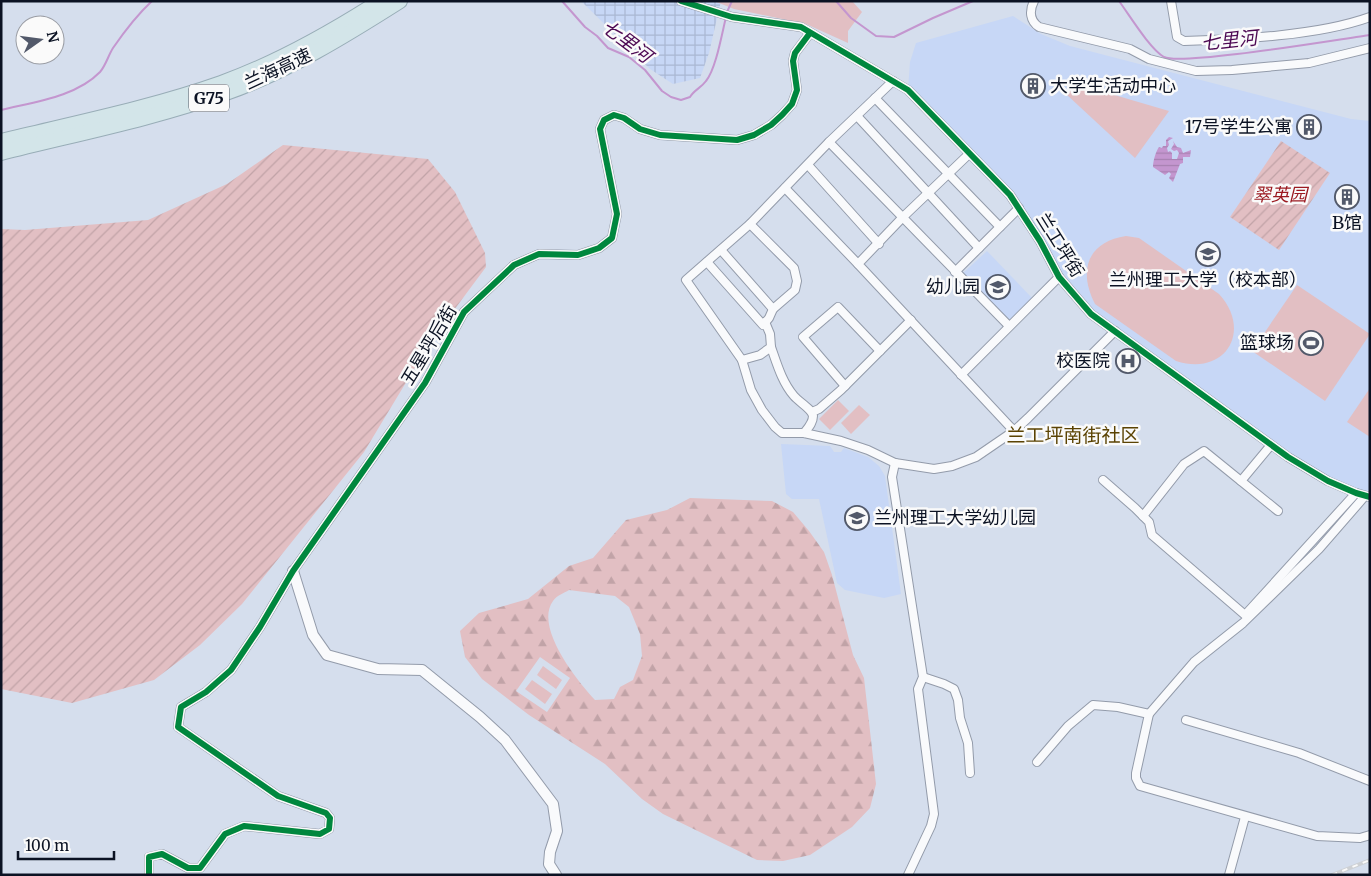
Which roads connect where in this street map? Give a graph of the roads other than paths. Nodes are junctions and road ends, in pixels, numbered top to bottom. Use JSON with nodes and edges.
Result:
{"nodes":[{"id":1,"x":380,"y":1,"type":"edge"},
{"id":2,"x":400,"y":1,"type":"edge"},
{"id":3,"x":681,"y":1,"type":"edge"},
{"id":4,"x":1034,"y":1,"type":"edge"},
{"id":5,"x":1171,"y":1,"type":"edge"},
{"id":6,"x":1370,"y":17,"type":"edge"},
{"id":7,"x":810,"y":33,"type":"junction"},
{"id":8,"x":1370,"y":48,"type":"edge"},
{"id":9,"x":894,"y":81,"type":"junction"},
{"id":10,"x":875,"y":98,"type":"junction"},
{"id":11,"x":857,"y":116,"type":"junction"},
{"id":12,"x":1,"y":141,"type":"edge"},
{"id":13,"x":829,"y":142,"type":"junction"},
{"id":14,"x":1,"y":153,"type":"edge"},
{"id":15,"x":969,"y":154,"type":"junction"},
{"id":16,"x":808,"y":165,"type":"junction"},
{"id":17,"x":949,"y":174,"type":"junction"},
{"id":18,"x":785,"y":188,"type":"junction"},
{"id":19,"x":929,"y":194,"type":"junction"},
{"id":20,"x":1019,"y":208,"type":"junction"},
{"id":21,"x":903,"y":217,"type":"junction"},
{"id":22,"x":750,"y":224,"type":"junction"},
{"id":23,"x":1000,"y":227,"type":"junction"},
{"id":24,"x":879,"y":244,"type":"junction"},
{"id":25,"x":979,"y":248,"type":"junction"},
{"id":26,"x":721,"y":250,"type":"junction"},
{"id":27,"x":707,"y":262,"type":"junction"},
{"id":28,"x":858,"y":264,"type":"junction"},
{"id":29,"x":955,"y":272,"type":"junction"},
{"id":30,"x":1059,"y":277,"type":"junction"},
{"id":31,"x":773,"y":309,"type":"junction"},
{"id":32,"x":910,"y":320,"type":"junction"},
{"id":33,"x":766,"y":322,"type":"junction"},
{"id":34,"x":1009,"y":326,"type":"junction"},
{"id":35,"x":1115,"y":331,"type":"junction"},
{"id":36,"x":771,"y":347,"type":"junction"},
{"id":37,"x":880,"y":351,"type":"junction"},
{"id":38,"x":742,"y":360,"type":"junction"},
{"id":39,"x":961,"y":375,"type":"junction"},
{"id":40,"x":845,"y":386,"type":"junction"},
{"id":41,"x":812,"y":412,"type":"junction"},
{"id":42,"x":1014,"y":430,"type":"junction"},
{"id":43,"x":804,"y":433,"type":"junction"},
{"id":44,"x":1270,"y":445,"type":"junction"},
{"id":45,"x":895,"y":463,"type":"junction"},
{"id":46,"x":1103,"y":480,"type":"dead end"},
{"id":47,"x":1241,"y":481,"type":"junction"},
{"id":48,"x":1356,"y":493,"type":"junction"},
{"id":49,"x":1368,"y":496,"type":"edge"},
{"id":50,"x":1278,"y":511,"type":"dead end"},
{"id":51,"x":1143,"y":516,"type":"junction"},
{"id":52,"x":293,"y":571,"type":"junction"},
{"id":53,"x":923,"y":677,"type":"junction"},
{"id":54,"x":1149,"y":714,"type":"junction"},
{"id":55,"x":1186,"y":720,"type":"dead end"},
{"id":56,"x":1037,"y":762,"type":"dead end"},
{"id":57,"x":970,"y":773,"type":"dead end"},
{"id":58,"x":1370,"y":781,"type":"edge"},
{"id":59,"x":1245,"y":817,"type":"junction"},
{"id":60,"x":1370,"y":835,"type":"edge"},
{"id":61,"x":149,"y":875,"type":"edge"},
{"id":62,"x":556,"y":875,"type":"edge"},
{"id":63,"x":908,"y":875,"type":"edge"},
{"id":64,"x":1229,"y":875,"type":"edge"}],
"edges":[{"from":1,"to":12,"type":"highway","name":"兰海高速","number":"G75"},
{"from":2,"to":14,"type":"highway","name":"兰海高速","number":"G75"},
{"from":3,"to":7,"type":"street","name":"兰工坪街"},
{"from":4,"to":8,"type":"street"},
{"from":5,"to":6,"type":"street"},
{"from":7,"to":9,"type":"street","name":"兰工坪街"},
{"from":7,"to":52,"type":"street","name":"五星坪后街"},
{"from":9,"to":10,"type":"street"},
{"from":9,"to":15,"type":"street","name":"兰工坪街"},
{"from":10,"to":11,"type":"street"},
{"from":10,"to":17,"type":"street"},
{"from":11,"to":13,"type":"street"},
{"from":11,"to":19,"type":"street"},
{"from":13,"to":16,"type":"street"},
{"from":13,"to":21,"type":"street"},
{"from":15,"to":17,"type":"street"},
{"from":15,"to":20,"type":"street","name":"兰工坪街"},
{"from":16,"to":18,"type":"street"},
{"from":16,"to":24,"type":"street"},
{"from":17,"to":19,"type":"street"},
{"from":17,"to":23,"type":"street"},
{"from":18,"to":22,"type":"street"},
{"from":18,"to":28,"type":"street"},
{"from":19,"to":21,"type":"street"},
{"from":19,"to":25,"type":"street"},
{"from":20,"to":23,"type":"street"},
{"from":20,"to":30,"type":"street","name":"兰工坪街"},
{"from":21,"to":24,"type":"street"},
{"from":21,"to":29,"type":"street"},
{"from":22,"to":26,"type":"street"},
{"from":22,"to":31,"type":"street"},
{"from":23,"to":25,"type":"street"},
{"from":24,"to":28,"type":"street"},
{"from":25,"to":29,"type":"street"},
{"from":26,"to":27,"type":"street"},
{"from":26,"to":31,"type":"street"},
{"from":27,"to":33,"type":"street"},
{"from":27,"to":38,"type":"street"},
{"from":28,"to":32,"type":"street"},
{"from":29,"to":34,"type":"street"},
{"from":30,"to":34,"type":"street"},
{"from":30,"to":35,"type":"street","name":"兰工坪街"},
{"from":31,"to":33,"type":"street"},
{"from":32,"to":37,"type":"street"},
{"from":32,"to":39,"type":"street"},
{"from":33,"to":36,"type":"street"},
{"from":34,"to":39,"type":"street"},
{"from":35,"to":42,"type":"street"},
{"from":35,"to":44,"type":"street","name":"兰工坪街"},
{"from":36,"to":38,"type":"street"},
{"from":36,"to":41,"type":"street"},
{"from":37,"to":40,"type":"street"},
{"from":37,"to":40,"type":"street"},
{"from":38,"to":43,"type":"street"},
{"from":39,"to":42,"type":"street"},
{"from":40,"to":41,"type":"street"},
{"from":41,"to":43,"type":"street"},
{"from":42,"to":45,"type":"street"},
{"from":43,"to":45,"type":"street"},
{"from":44,"to":47,"type":"street"},
{"from":44,"to":48,"type":"street","name":"兰工坪街"},
{"from":45,"to":53,"type":"street"},
{"from":46,"to":51,"type":"street"},
{"from":47,"to":50,"type":"street"},
{"from":47,"to":51,"type":"street"},
{"from":48,"to":49,"type":"street","name":"兰工坪街"},
{"from":48,"to":51,"type":"street"},
{"from":49,"to":54,"type":"street"},
{"from":52,"to":61,"type":"street"},
{"from":52,"to":62,"type":"street"},
{"from":53,"to":57,"type":"street"},
{"from":53,"to":63,"type":"street"},
{"from":54,"to":56,"type":"street"},
{"from":54,"to":59,"type":"street"},
{"from":55,"to":58,"type":"street"},
{"from":59,"to":60,"type":"street"},
{"from":59,"to":64,"type":"street"}]}
